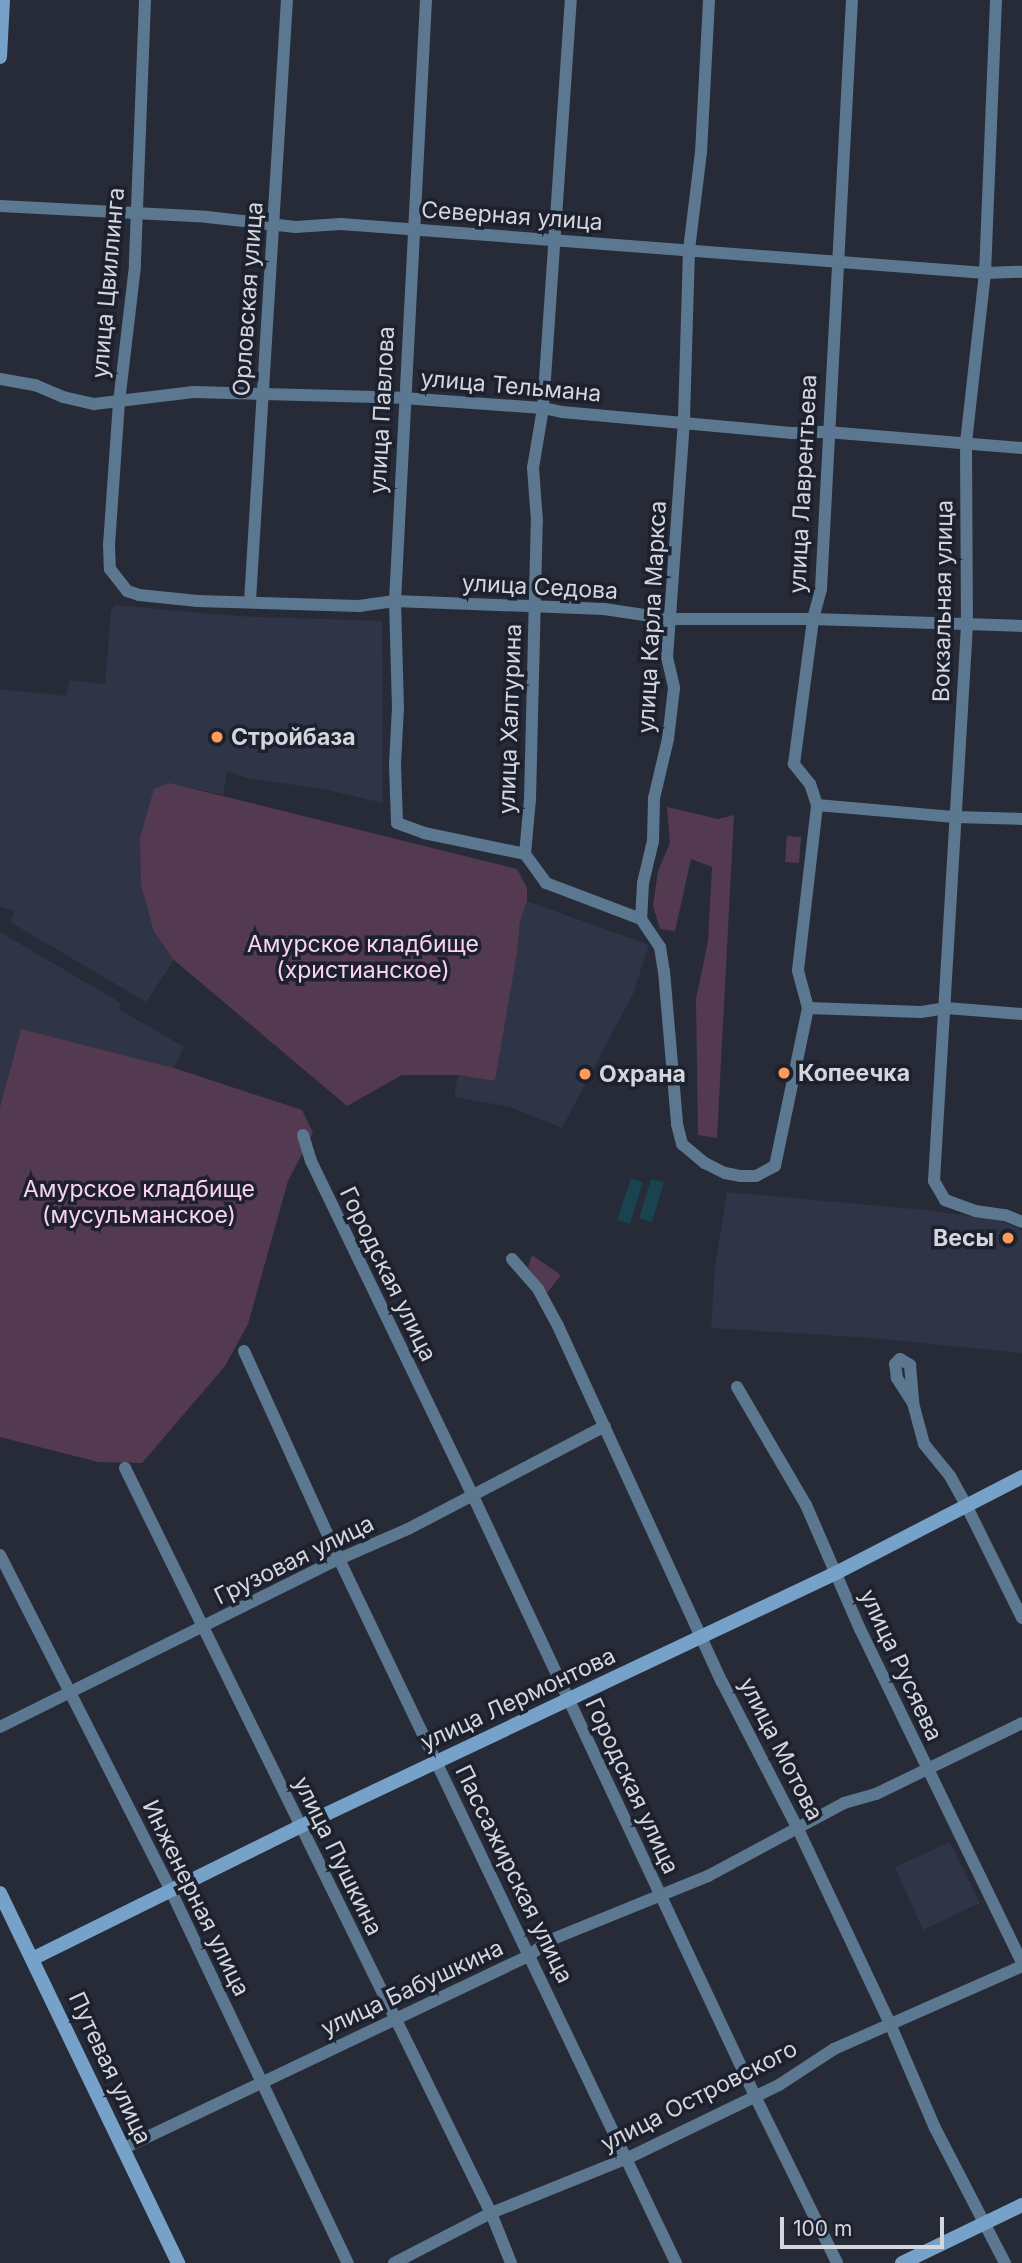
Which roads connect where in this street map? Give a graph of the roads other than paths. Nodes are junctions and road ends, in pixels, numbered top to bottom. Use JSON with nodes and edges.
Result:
{"nodes":[{"id":1,"x":3,"y":0,"type":"edge"},
{"id":2,"x":145,"y":0,"type":"edge"},
{"id":3,"x":287,"y":0,"type":"edge"},
{"id":4,"x":426,"y":0,"type":"edge"},
{"id":5,"x":570,"y":0,"type":"edge"},
{"id":6,"x":709,"y":0,"type":"edge"},
{"id":7,"x":852,"y":0,"type":"edge"},
{"id":8,"x":996,"y":0,"type":"edge"},
{"id":9,"x":0,"y":57,"type":"edge"},
{"id":10,"x":0,"y":205,"type":"edge"},
{"id":11,"x":138,"y":212,"type":"junction"},
{"id":12,"x":274,"y":224,"type":"junction"},
{"id":13,"x":412,"y":230,"type":"junction"},
{"id":14,"x":556,"y":240,"type":"junction"},
{"id":15,"x":689,"y":250,"type":"junction"},
{"id":16,"x":837,"y":263,"type":"junction"},
{"id":17,"x":1022,"y":272,"type":"edge"},
{"id":18,"x":985,"y":273,"type":"junction"},
{"id":19,"x":0,"y":379,"type":"edge"},
{"id":20,"x":263,"y":395,"type":"junction"},
{"id":21,"x":403,"y":398,"type":"junction"},
{"id":22,"x":119,"y":402,"type":"junction"},
{"id":23,"x":543,"y":408,"type":"junction"},
{"id":24,"x":684,"y":421,"type":"junction"},
{"id":25,"x":827,"y":432,"type":"junction"},
{"id":26,"x":966,"y":443,"type":"junction"},
{"id":27,"x":1022,"y":448,"type":"edge"},
{"id":28,"x":110,"y":569,"type":"joint"},
{"id":29,"x":250,"y":601,"type":"junction"},
{"id":30,"x":395,"y":601,"type":"junction"},
{"id":31,"x":535,"y":605,"type":"junction"},
{"id":32,"x":671,"y":619,"type":"junction"},
{"id":33,"x":813,"y":619,"type":"junction"},
{"id":34,"x":967,"y":625,"type":"junction"},
{"id":35,"x":1022,"y":626,"type":"edge"},
{"id":36,"x":817,"y":805,"type":"junction"},
{"id":37,"x":955,"y":817,"type":"junction"},
{"id":38,"x":1022,"y":819,"type":"edge"},
{"id":39,"x":524,"y":853,"type":"junction"},
{"id":40,"x":641,"y":919,"type":"junction"},
{"id":41,"x":808,"y":1008,"type":"junction"},
{"id":42,"x":946,"y":1008,"type":"junction"},
{"id":43,"x":1022,"y":1014,"type":"edge"},
{"id":44,"x":303,"y":1135,"type":"dead end"},
{"id":45,"x":1022,"y":1222,"type":"edge"},
{"id":46,"x":512,"y":1259,"type":"dead end"},
{"id":47,"x":244,"y":1351,"type":"dead end"},
{"id":48,"x":737,"y":1387,"type":"dead end"},
{"id":49,"x":913,"y":1403,"type":"dead end"},
{"id":50,"x":605,"y":1426,"type":"junction"},
{"id":51,"x":125,"y":1468,"type":"dead end"},
{"id":52,"x":1022,"y":1478,"type":"edge"},
{"id":53,"x":473,"y":1496,"type":"junction"},
{"id":54,"x":967,"y":1507,"type":"junction"},
{"id":55,"x":0,"y":1555,"type":"edge"},
{"id":56,"x":339,"y":1559,"type":"junction"},
{"id":57,"x":836,"y":1573,"type":"junction"},
{"id":58,"x":1022,"y":1618,"type":"edge"},
{"id":59,"x":202,"y":1627,"type":"junction"},
{"id":60,"x":703,"y":1637,"type":"junction"},
{"id":61,"x":70,"y":1694,"type":"junction"},
{"id":62,"x":568,"y":1699,"type":"junction"},
{"id":63,"x":1022,"y":1723,"type":"edge"},
{"id":64,"x":0,"y":1727,"type":"edge"},
{"id":65,"x":436,"y":1763,"type":"junction"},
{"id":66,"x":928,"y":1771,"type":"junction"},
{"id":67,"x":301,"y":1826,"type":"junction"},
{"id":68,"x":798,"y":1829,"type":"junction"},
{"id":69,"x":171,"y":1891,"type":"junction"},
{"id":70,"x":0,"y":1893,"type":"edge"},
{"id":71,"x":659,"y":1894,"type":"junction"},
{"id":72,"x":530,"y":1955,"type":"junction"},
{"id":73,"x":32,"y":1959,"type":"junction"},
{"id":74,"x":1022,"y":1965,"type":"edge"},
{"id":75,"x":396,"y":2021,"type":"junction"},
{"id":76,"x":891,"y":2026,"type":"junction"},
{"id":77,"x":262,"y":2081,"type":"junction"},
{"id":78,"x":755,"y":2096,"type":"junction"},
{"id":79,"x":122,"y":2149,"type":"junction"},
{"id":80,"x":628,"y":2158,"type":"junction"},
{"id":81,"x":1022,"y":2204,"type":"edge"},
{"id":82,"x":491,"y":2213,"type":"junction"},
{"id":83,"x":985,"y":2223,"type":"junction"},
{"id":84,"x":178,"y":2263,"type":"edge"},
{"id":85,"x":348,"y":2263,"type":"edge"},
{"id":86,"x":394,"y":2263,"type":"edge"},
{"id":87,"x":511,"y":2263,"type":"edge"},
{"id":88,"x":676,"y":2263,"type":"edge"},
{"id":89,"x":837,"y":2263,"type":"edge"},
{"id":90,"x":902,"y":2263,"type":"edge"},
{"id":91,"x":1005,"y":2263,"type":"edge"}],
"edges":[{"from":1,"to":9,"type":"street"},
{"from":2,"to":11,"type":"street","name":"улица Цвиллинга"},
{"from":3,"to":12,"type":"street","name":"Орловская улица"},
{"from":4,"to":13,"type":"street","name":"улица Павлова"},
{"from":5,"to":14,"type":"street","name":"улица Халтурина"},
{"from":6,"to":15,"type":"street","name":"улица Карла Маркса"},
{"from":7,"to":16,"type":"street","name":"улица Лаврентьева"},
{"from":8,"to":18,"type":"street","name":"Вокзальная улица"},
{"from":10,"to":11,"type":"street","name":"Северная улица"},
{"from":11,"to":12,"type":"street","name":"Северная улица"},
{"from":11,"to":22,"type":"street","name":"улица Цвиллинга"},
{"from":12,"to":13,"type":"street","name":"Северная улица"},
{"from":12,"to":20,"type":"street","name":"Орловская улица"},
{"from":13,"to":14,"type":"street","name":"Северная улица"},
{"from":13,"to":21,"type":"street","name":"улица Павлова"},
{"from":14,"to":15,"type":"street","name":"Северная улица"},
{"from":14,"to":23,"type":"street","name":"улица Халтурина"},
{"from":15,"to":16,"type":"street","name":"Северная улица"},
{"from":15,"to":24,"type":"street","name":"улица Карла Маркса"},
{"from":16,"to":18,"type":"street","name":"Северная улица"},
{"from":16,"to":25,"type":"street","name":"улица Лаврентьева"},
{"from":17,"to":18,"type":"street","name":"Северная улица"},
{"from":18,"to":26,"type":"street","name":"Вокзальная улица"},
{"from":19,"to":22,"type":"street","name":"улица Тельмана"},
{"from":20,"to":21,"type":"street","name":"улица Тельмана"},
{"from":20,"to":22,"type":"street","name":"улица Тельмана"},
{"from":20,"to":29,"type":"street","name":"Орловская улица"},
{"from":21,"to":23,"type":"street","name":"улица Тельмана"},
{"from":21,"to":30,"type":"street","name":"улица Павлова"},
{"from":22,"to":28,"type":"street","name":"улица Цвиллинга"},
{"from":23,"to":24,"type":"street","name":"улица Тельмана"},
{"from":23,"to":31,"type":"street","name":"улица Халтурина"},
{"from":24,"to":25,"type":"street","name":"улица Тельмана"},
{"from":24,"to":32,"type":"street","name":"улица Карла Маркса"},
{"from":25,"to":26,"type":"street","name":"улица Тельмана"},
{"from":25,"to":33,"type":"street","name":"улица Лаврентьева"},
{"from":26,"to":27,"type":"street","name":"улица Тельмана"},
{"from":26,"to":34,"type":"street","name":"Вокзальная улица"},
{"from":28,"to":29,"type":"street","name":"улица Седова"},
{"from":29,"to":30,"type":"street","name":"улица Седова"},
{"from":30,"to":31,"type":"street","name":"улица Седова"},
{"from":30,"to":39,"type":"street","name":"улица Павлова"},
{"from":31,"to":32,"type":"street","name":"улица Седова"},
{"from":31,"to":39,"type":"street","name":"улица Халтурина"},
{"from":32,"to":33,"type":"street","name":"улица Седова"},
{"from":32,"to":40,"type":"street","name":"улица Карла Маркса"},
{"from":33,"to":34,"type":"street","name":"улица Седова"},
{"from":33,"to":36,"type":"street","name":"улица Лаврентьева"},
{"from":34,"to":35,"type":"street","name":"улица Седова"},
{"from":34,"to":37,"type":"street","name":"Вокзальная улица"},
{"from":36,"to":37,"type":"street"},
{"from":36,"to":41,"type":"street"},
{"from":37,"to":38,"type":"street"},
{"from":37,"to":42,"type":"street","name":"Вокзальная улица"},
{"from":39,"to":40,"type":"street"},
{"from":40,"to":41,"type":"street"},
{"from":41,"to":42,"type":"street"},
{"from":42,"to":43,"type":"street"},
{"from":42,"to":45,"type":"street","name":"Вокзальная улица"},
{"from":44,"to":53,"type":"street","name":"Городская улица"},
{"from":46,"to":50,"type":"street","name":"улица Мотова"},
{"from":47,"to":56,"type":"street","name":"Пассажирская улица"},
{"from":48,"to":57,"type":"street","name":"улица Русяева"},
{"from":49,"to":54,"type":"street"},
{"from":50,"to":53,"type":"street","name":"Грузовая улица"},
{"from":50,"to":60,"type":"street","name":"улица Мотова"},
{"from":51,"to":59,"type":"street","name":"улица Пушкина"},
{"from":52,"to":54,"type":"street","name":"улица Лермонтова"},
{"from":53,"to":56,"type":"street","name":"Грузовая улица"},
{"from":53,"to":62,"type":"street","name":"Городская улица"},
{"from":54,"to":57,"type":"street","name":"улица Лермонтова"},
{"from":54,"to":58,"type":"street"},
{"from":55,"to":61,"type":"street","name":"Инженерная улица"},
{"from":56,"to":59,"type":"street","name":"Грузовая улица"},
{"from":56,"to":65,"type":"street","name":"Пассажирская улица"},
{"from":57,"to":60,"type":"street","name":"улица Лермонтова"},
{"from":57,"to":66,"type":"street","name":"улица Русяева"},
{"from":59,"to":61,"type":"street","name":"Грузовая улица"},
{"from":59,"to":67,"type":"street","name":"улица Пушкина"},
{"from":60,"to":62,"type":"street","name":"улица Лермонтова"},
{"from":60,"to":68,"type":"street","name":"улица Мотова"},
{"from":61,"to":64,"type":"street","name":"Грузовая улица"},
{"from":61,"to":69,"type":"street","name":"Инженерная улица"},
{"from":62,"to":65,"type":"street","name":"улица Лермонтова"},
{"from":62,"to":71,"type":"street","name":"Городская улица"},
{"from":63,"to":66,"type":"street","name":"улица Бабушкина"},
{"from":65,"to":67,"type":"street","name":"улица Лермонтова"},
{"from":65,"to":72,"type":"street","name":"Пассажирская улица"},
{"from":66,"to":68,"type":"street","name":"улица Бабушкина"},
{"from":66,"to":74,"type":"street","name":"улица Русяева"},
{"from":67,"to":69,"type":"street","name":"улица Лермонтова"},
{"from":67,"to":75,"type":"street","name":"улица Пушкина"},
{"from":68,"to":71,"type":"street","name":"улица Бабушкина"},
{"from":68,"to":76,"type":"street","name":"улица Мотова"},
{"from":69,"to":73,"type":"street","name":"улица Лермонтова"},
{"from":69,"to":77,"type":"street","name":"Инженерная улица"},
{"from":70,"to":73,"type":"street","name":"Путевая улица"},
{"from":71,"to":72,"type":"street","name":"улица Бабушкина"},
{"from":71,"to":78,"type":"street","name":"Городская улица"},
{"from":72,"to":75,"type":"street","name":"улица Бабушкина"},
{"from":72,"to":80,"type":"street","name":"Пассажирская улица"},
{"from":73,"to":79,"type":"street","name":"Путевая улица"},
{"from":74,"to":76,"type":"street","name":"улица Островского"},
{"from":75,"to":77,"type":"street","name":"улица Бабушкина"},
{"from":75,"to":82,"type":"street","name":"улица Пушкина"},
{"from":76,"to":78,"type":"street","name":"улица Островского"},
{"from":76,"to":83,"type":"street","name":"улица Мотова"},
{"from":77,"to":79,"type":"street","name":"улица Бабушкина"},
{"from":77,"to":85,"type":"street","name":"Инженерная улица"},
{"from":78,"to":80,"type":"street","name":"улица Островского"},
{"from":78,"to":89,"type":"street","name":"Городская улица"},
{"from":79,"to":84,"type":"street","name":"Путевая улица"},
{"from":80,"to":82,"type":"street","name":"улица Островского"},
{"from":80,"to":88,"type":"street","name":"Пассажирская улица"},
{"from":81,"to":83,"type":"street"},
{"from":82,"to":86,"type":"street","name":"улица Островского"},
{"from":82,"to":87,"type":"street","name":"улица Пушкина"},
{"from":83,"to":90,"type":"street"},
{"from":83,"to":91,"type":"street","name":"улица Мотова"}]}
